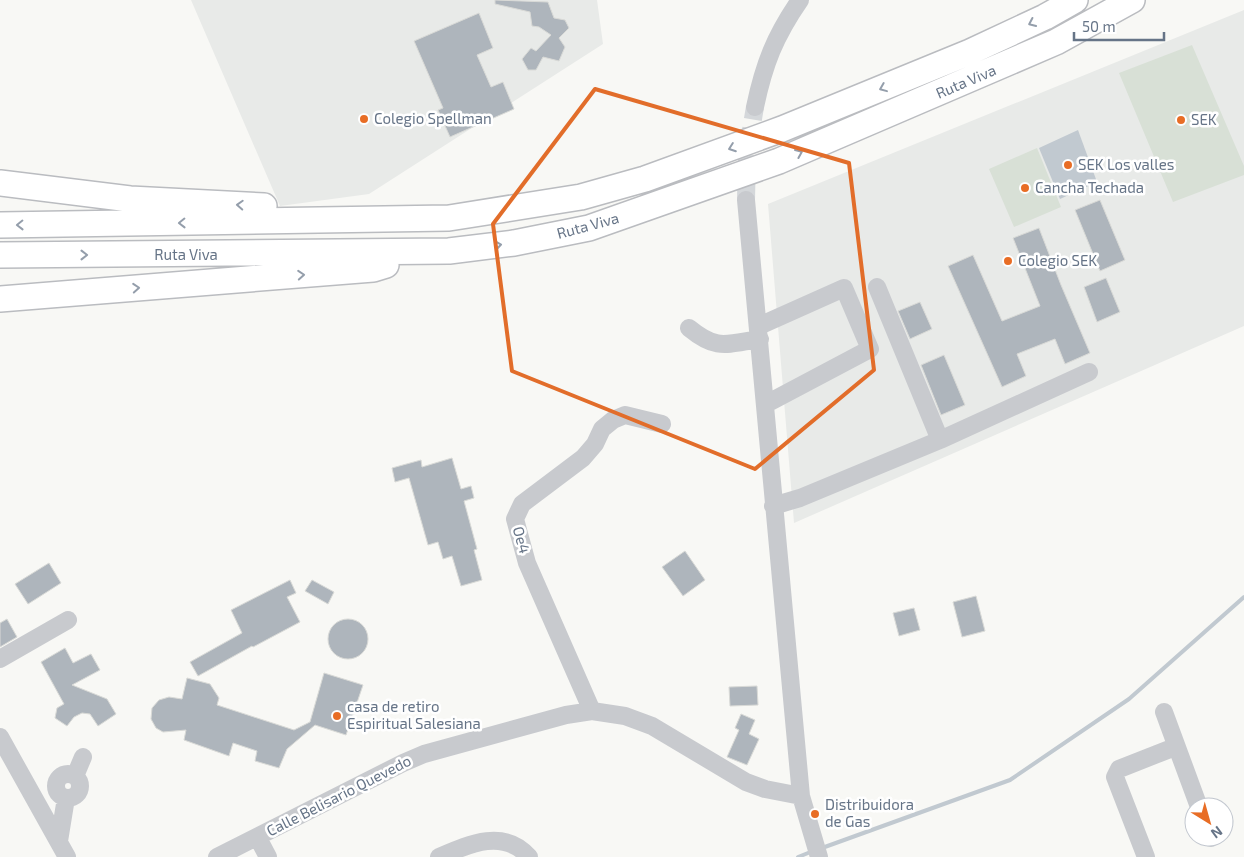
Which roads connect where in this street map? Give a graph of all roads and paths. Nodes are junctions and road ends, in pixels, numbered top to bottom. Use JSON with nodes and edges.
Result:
{"nodes":[{"id":1,"x":800,"y":0,"type":"edge"},
{"id":2,"x":1075,"y":0,"type":"edge"},
{"id":3,"x":1132,"y":0,"type":"edge"},
{"id":4,"x":755,"y":107,"type":"tunnel mouth"},
{"id":5,"x":0,"y":175,"type":"edge"},
{"id":6,"x":0,"y":183,"type":"edge"},
{"id":7,"x":72,"y":192,"type":"junction"},
{"id":8,"x":746,"y":200,"type":"tunnel mouth"},
{"id":9,"x":516,"y":206,"type":"junction"},
{"id":10,"x":0,"y":225,"type":"edge"},
{"id":11,"x":413,"y":253,"type":"junction"},
{"id":12,"x":0,"y":255,"type":"edge"},
{"id":13,"x":877,"y":288,"type":"dead end"},
{"id":14,"x":0,"y":298,"type":"edge"},
{"id":15,"x":689,"y":328,"type":"dead end"},
{"id":16,"x":760,"y":332,"type":"junction"},
{"id":17,"x":1090,"y":372,"type":"dead end"},
{"id":18,"x":766,"y":404,"type":"junction"},
{"id":19,"x":662,"y":424,"type":"dead end"},
{"id":20,"x":940,"y":440,"type":"junction"},
{"id":21,"x":773,"y":506,"type":"junction"},
{"id":22,"x":68,"y":620,"type":"dead end"},
{"id":23,"x":0,"y":659,"type":"edge"},
{"id":24,"x":592,"y":711,"type":"junction"},
{"id":25,"x":1164,"y":712,"type":"dead end"},
{"id":26,"x":0,"y":737,"type":"edge"},
{"id":27,"x":1175,"y":747,"type":"junction"},
{"id":28,"x":83,"y":757,"type":"dead end"},
{"id":29,"x":801,"y":796,"type":"junction"},
{"id":30,"x":1195,"y":797,"type":"edge"},
{"id":31,"x":258,"y":838,"type":"junction"},
{"id":32,"x":59,"y":841,"type":"junction"},
{"id":33,"x":238,"y":852,"type":"edge"},
{"id":34,"x":67,"y":857,"type":"edge"},
{"id":35,"x":217,"y":857,"type":"edge"},
{"id":36,"x":268,"y":857,"type":"edge"},
{"id":37,"x":439,"y":857,"type":"edge"},
{"id":38,"x":529,"y":857,"type":"edge"},
{"id":39,"x":819,"y":857,"type":"edge"},
{"id":40,"x":1146,"y":857,"type":"edge"}],
"edges":[{"from":1,"to":4,"type":"street"},
{"from":2,"to":9,"type":"highway","name":"Ruta Viva","one_way":true},
{"from":11,"to":3,"type":"highway","name":"Ruta Viva","one_way":true},
{"from":5,"to":7,"type":"highway"},
{"from":6,"to":7,"type":"highway"},
{"from":9,"to":7,"type":"highway","one_way":true},
{"from":8,"to":16,"type":"street"},
{"from":9,"to":10,"type":"highway","name":"Ruta Viva","one_way":true},
{"from":12,"to":11,"type":"highway","name":"Ruta Viva","one_way":true},
{"from":14,"to":11,"type":"highway","one_way":true},
{"from":13,"to":20,"type":"street"},
{"from":15,"to":16,"type":"street"},
{"from":16,"to":18,"type":"street"},
{"from":16,"to":18,"type":"street"},
{"from":17,"to":20,"type":"street"},
{"from":18,"to":21,"type":"street"},
{"from":19,"to":24,"type":"street","name":"Oe4"},
{"from":20,"to":21,"type":"street"},
{"from":21,"to":29,"type":"street"},
{"from":22,"to":23,"type":"street"},
{"from":24,"to":29,"type":"street","name":"Calle Belisario Quevedo"},
{"from":24,"to":31,"type":"street","name":"Calle Belisario Quevedo"},
{"from":25,"to":27,"type":"street"},
{"from":26,"to":32,"type":"street"},
{"from":27,"to":30,"type":"street"},
{"from":27,"to":40,"type":"street"},
{"from":28,"to":32,"type":"street"},
{"from":29,"to":39,"type":"street"},
{"from":31,"to":33,"type":"street","name":"Calle Belisario Quevedo"},
{"from":31,"to":36,"type":"street"},
{"from":32,"to":34,"type":"street"},
{"from":33,"to":35,"type":"street","name":"Calle Belisario Quevedo"},
{"from":37,"to":38,"type":"street"}]}
